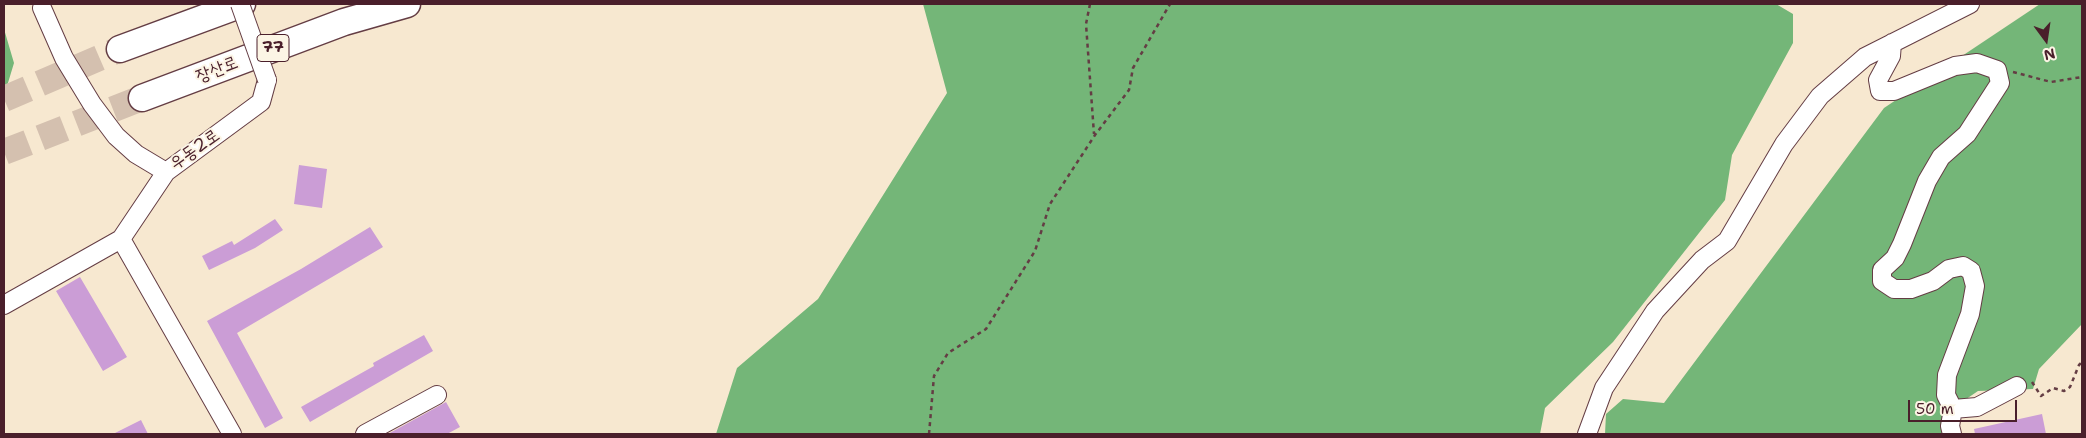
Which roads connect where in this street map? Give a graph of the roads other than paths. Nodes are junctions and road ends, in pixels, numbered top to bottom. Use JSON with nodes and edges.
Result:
{"nodes":[{"id":1,"x":241,"y":4,"type":"edge"},
{"id":2,"x":407,"y":4,"type":"edge"},
{"id":3,"x":1970,"y":4,"type":"edge"},
{"id":4,"x":42,"y":8,"type":"dead end"},
{"id":5,"x":1892,"y":43,"type":"junction"},
{"id":6,"x":120,"y":49,"type":"tunnel mouth"},
{"id":7,"x":142,"y":98,"type":"tunnel mouth"},
{"id":8,"x":166,"y":172,"type":"junction"},
{"id":9,"x":121,"y":239,"type":"junction"},
{"id":10,"x":4,"y":305,"type":"edge"},
{"id":11,"x":2017,"y":386,"type":"road end"},
{"id":12,"x":438,"y":395,"type":"dead end"},
{"id":13,"x":1953,"y":409,"type":"junction"},
{"id":14,"x":232,"y":434,"type":"edge"},
{"id":15,"x":366,"y":434,"type":"edge"},
{"id":16,"x":1587,"y":434,"type":"edge"},
{"id":17,"x":1952,"y":434,"type":"edge"}],
"edges":[{"from":1,"to":6,"type":"highway"},
{"from":1,"to":8,"type":"street","name":"우동2로","bridge":true},
{"from":2,"to":7,"type":"highway","name":"장산로","number":"77"},
{"from":3,"to":5,"type":"street"},
{"from":4,"to":8,"type":"street","name":"우동2로"},
{"from":5,"to":13,"type":"street"},
{"from":5,"to":16,"type":"street"},
{"from":8,"to":9,"type":"street"},
{"from":9,"to":10,"type":"street"},
{"from":9,"to":14,"type":"street"},
{"from":11,"to":13,"type":"street"},
{"from":12,"to":15,"type":"street"},
{"from":13,"to":17,"type":"street"}]}
